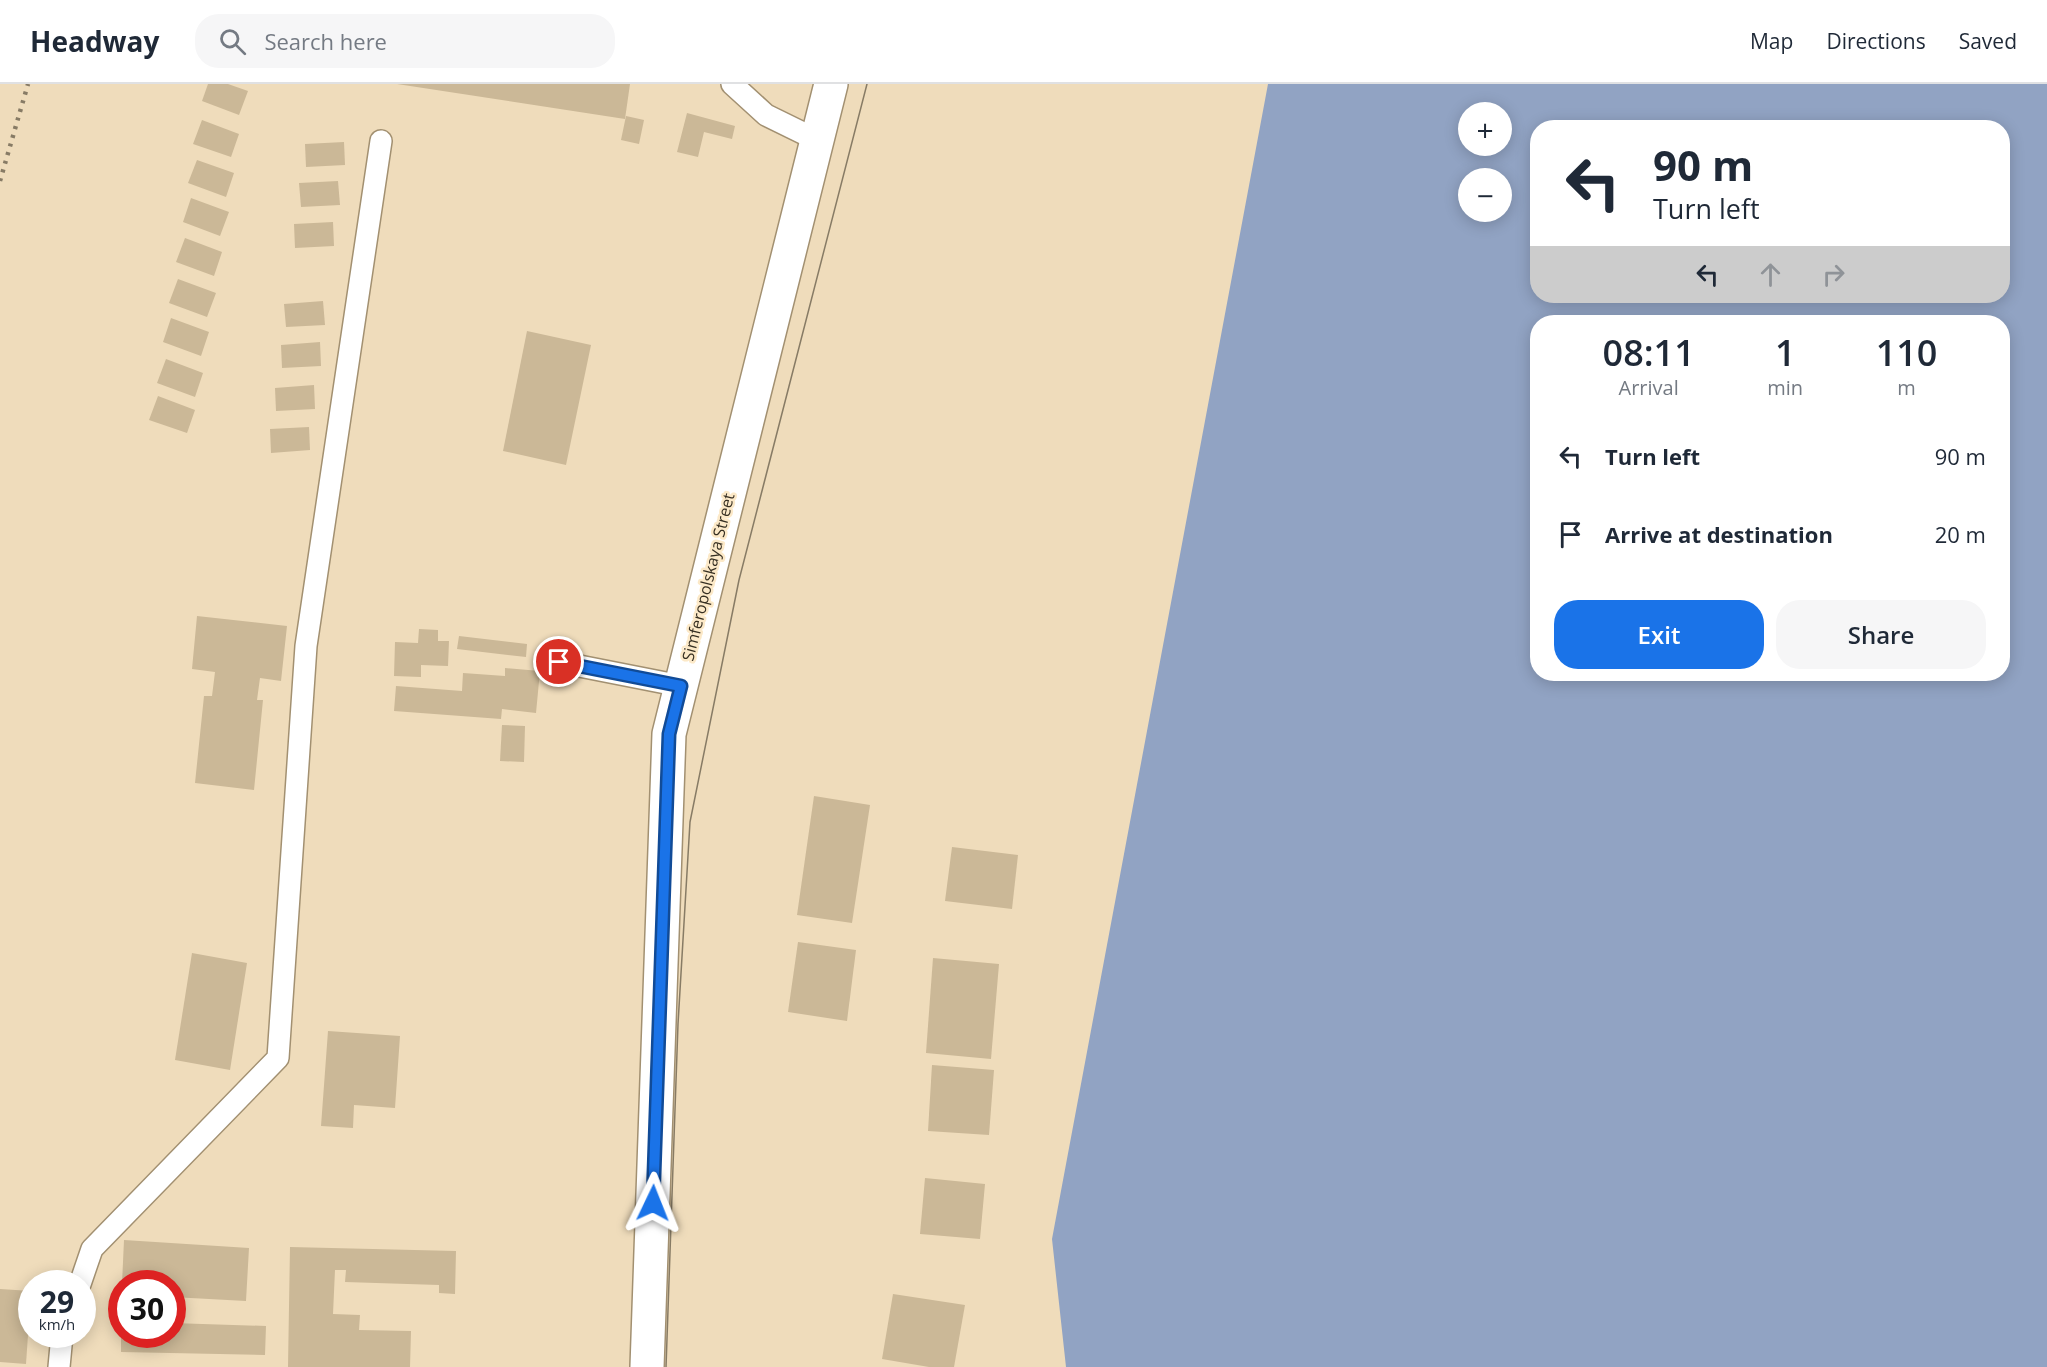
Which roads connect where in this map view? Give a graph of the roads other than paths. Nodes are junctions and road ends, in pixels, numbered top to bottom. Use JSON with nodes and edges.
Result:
{"nodes":[{"id":1,"x":732,"y":84,"type":"edge"},
{"id":2,"x":831,"y":84,"type":"edge"},
{"id":3,"x":817,"y":140,"type":"junction"},
{"id":4,"x":381,"y":141,"type":"dead end"},
{"id":5,"x":559,"y":662,"type":"dead end"},
{"id":6,"x":681,"y":686,"type":"junction"},
{"id":7,"x":85,"y":1270,"type":"edge"},
{"id":8,"x":61,"y":1348,"type":"edge"},
{"id":9,"x":59,"y":1367,"type":"edge"},
{"id":10,"x":647,"y":1367,"type":"edge"}],
"edges":[{"from":1,"to":3,"type":"lane"},
{"from":2,"to":3,"type":"street","name":"Simferopolskaya Street"},
{"from":3,"to":6,"type":"street","name":"Simferopolskaya Street"},
{"from":4,"to":7,"type":"lane"},
{"from":5,"to":6,"type":"lane"},
{"from":6,"to":10,"type":"street","name":"Simferopolskaya Street"},
{"from":8,"to":9,"type":"lane"}]}
